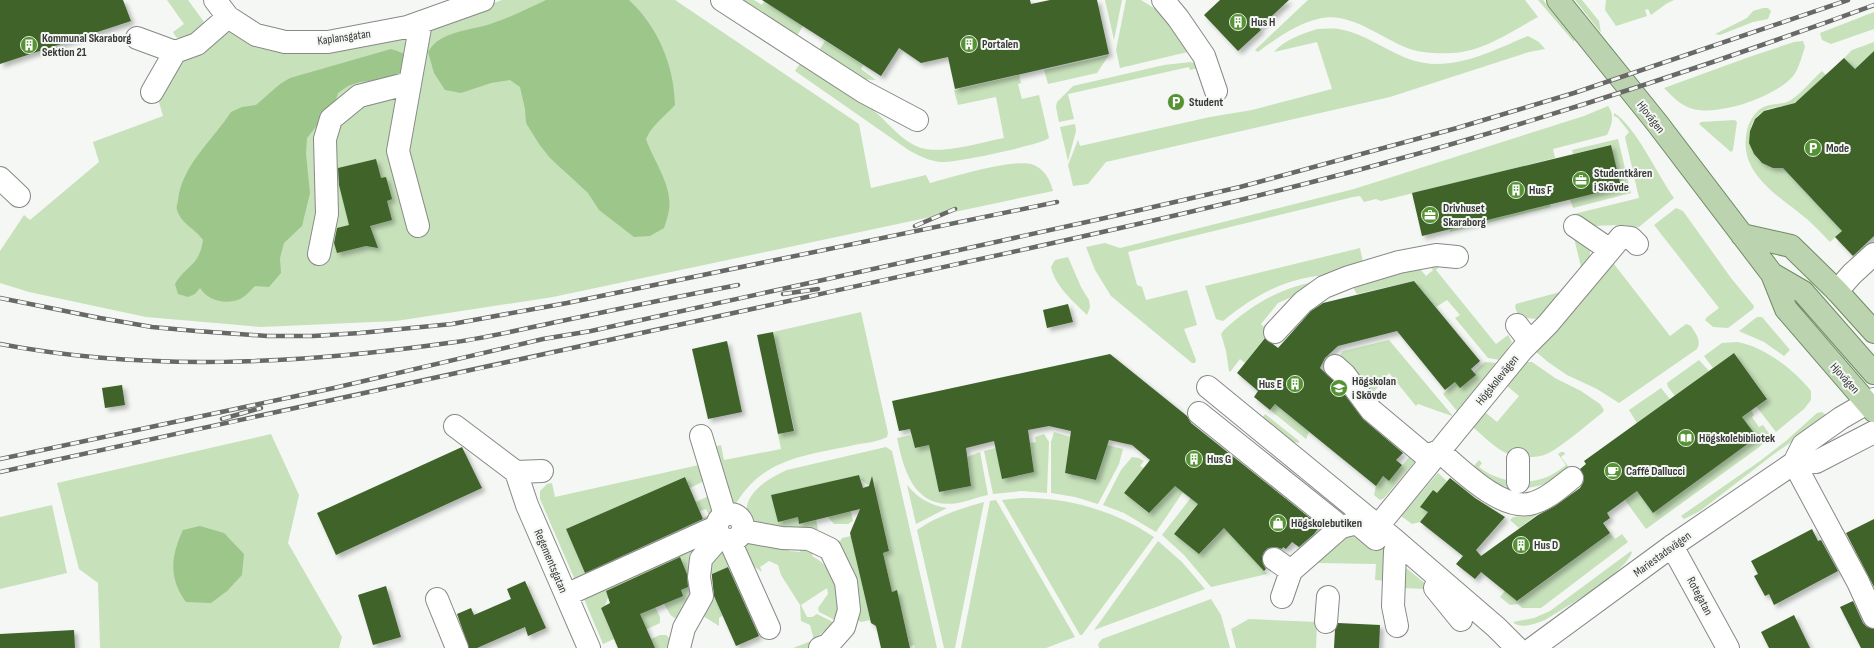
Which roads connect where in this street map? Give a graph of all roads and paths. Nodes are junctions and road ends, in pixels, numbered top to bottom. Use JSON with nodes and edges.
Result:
{"nodes":[{"id":1,"x":215,"y":0,"type":"edge"},
{"id":2,"x":483,"y":0,"type":"edge"},
{"id":3,"x":722,"y":0,"type":"edge"},
{"id":4,"x":1558,"y":0,"type":"edge"},
{"id":5,"x":1167,"y":2,"type":"edge"},
{"id":6,"x":228,"y":17,"type":"junction"},
{"id":7,"x":421,"y":22,"type":"junction"},
{"id":8,"x":137,"y":38,"type":"dead end"},
{"id":9,"x":175,"y":52,"type":"junction"},
{"id":10,"x":410,"y":83,"type":"junction"},
{"id":11,"x":1216,"y":91,"type":"dead end"},
{"id":12,"x":152,"y":92,"type":"dead end"},
{"id":13,"x":917,"y":120,"type":"dead end"},
{"id":14,"x":0,"y":178,"type":"edge"},
{"id":15,"x":19,"y":196,"type":"dead end"},
{"id":16,"x":418,"y":226,"type":"dead end"},
{"id":17,"x":1575,"y":226,"type":"dead end"},
{"id":18,"x":1742,"y":235,"type":"junction"},
{"id":19,"x":319,"y":254,"type":"dead end"},
{"id":20,"x":1874,"y":254,"type":"edge"},
{"id":21,"x":1458,"y":257,"type":"dead end"},
{"id":22,"x":1772,"y":274,"type":"junction"},
{"id":23,"x":1837,"y":291,"type":"junction"},
{"id":24,"x":1275,"y":332,"type":"dead end"},
{"id":25,"x":1874,"y":332,"type":"edge"},
{"id":26,"x":1335,"y":366,"type":"dead end"},
{"id":27,"x":1874,"y":373,"type":"edge"},
{"id":28,"x":1208,"y":387,"type":"dead end"},
{"id":29,"x":1872,"y":404,"type":"edge"},
{"id":30,"x":1199,"y":413,"type":"dead end"},
{"id":31,"x":455,"y":426,"type":"dead end"},
{"id":32,"x":1874,"y":432,"type":"edge"},
{"id":33,"x":701,"y":436,"type":"dead end"},
{"id":34,"x":1439,"y":451,"type":"junction"},
{"id":35,"x":1518,"y":459,"type":"dead end"},
{"id":36,"x":1794,"y":462,"type":"junction"},
{"id":37,"x":542,"y":471,"type":"dead end"},
{"id":38,"x":516,"y":472,"type":"junction"},
{"id":39,"x":1572,"y":478,"type":"dead end"},
{"id":40,"x":1515,"y":498,"type":"junction"},
{"id":41,"x":1378,"y":526,"type":"junction"},
{"id":42,"x":1341,"y":527,"type":"junction"},
{"id":43,"x":727,"y":530,"type":"junction"},
{"id":44,"x":1672,"y":546,"type":"junction"},
{"id":45,"x":1395,"y":553,"type":"junction"},
{"id":46,"x":566,"y":594,"type":"junction"},
{"id":47,"x":1282,"y":597,"type":"dead end"},
{"id":48,"x":1328,"y":597,"type":"dead end"},
{"id":49,"x":438,"y":599,"type":"dead end"},
{"id":50,"x":1874,"y":617,"type":"edge"},
{"id":51,"x":1461,"y":620,"type":"dead end"},
{"id":52,"x":1326,"y":622,"type":"dead end"},
{"id":53,"x":1397,"y":626,"type":"dead end"},
{"id":54,"x":769,"y":628,"type":"dead end"},
{"id":55,"x":457,"y":648,"type":"edge"},
{"id":56,"x":589,"y":648,"type":"edge"},
{"id":57,"x":679,"y":648,"type":"edge"},
{"id":58,"x":820,"y":648,"type":"edge"},
{"id":59,"x":1517,"y":648,"type":"edge"},
{"id":60,"x":1533,"y":648,"type":"edge"},
{"id":61,"x":1728,"y":648,"type":"edge"}],
"edges":[{"from":1,"to":6,"type":"street","name":"Kaplansgatan"},
{"from":2,"to":7,"type":"street","name":"Kaplansgatan"},
{"from":3,"to":13,"type":"street"},
{"from":4,"to":18,"type":"main road","name":"Hjovägen"},
{"from":5,"to":11,"type":"street"},
{"from":6,"to":7,"type":"street","name":"Kaplansgatan"},
{"from":6,"to":9,"type":"street"},
{"from":7,"to":10,"type":"street"},
{"from":8,"to":9,"type":"street"},
{"from":9,"to":12,"type":"street"},
{"from":10,"to":16,"type":"street"},
{"from":10,"to":19,"type":"street"},
{"from":14,"to":15,"type":"street"},
{"from":17,"to":34,"type":"street","name":"Högskolevägen"},
{"from":18,"to":22,"type":"main road","name":"Hjovägen"},
{"from":18,"to":23,"type":"main road"},
{"from":20,"to":23,"type":"street"},
{"from":21,"to":24,"type":"street"},
{"from":22,"to":27,"type":"main road","name":"Hjovägen"},
{"from":22,"to":29,"type":"main road","name":"Hjovägen"},
{"from":23,"to":25,"type":"main road"},
{"from":26,"to":34,"type":"street"},
{"from":28,"to":41,"type":"street"},
{"from":29,"to":36,"type":"street","name":"Mariestadsvägen"},
{"from":30,"to":42,"type":"street"},
{"from":31,"to":38,"type":"street"},
{"from":32,"to":36,"type":"street"},
{"from":33,"to":43,"type":"street"},
{"from":34,"to":40,"type":"street"},
{"from":34,"to":41,"type":"street","name":"Högskolevägen"},
{"from":35,"to":40,"type":"street"},
{"from":36,"to":44,"type":"street","name":"Mariestadsvägen"},
{"from":36,"to":50,"type":"street"},
{"from":37,"to":38,"type":"street"},
{"from":38,"to":46,"type":"street","name":"Regementsgatan"},
{"from":39,"to":40,"type":"street"},
{"from":41,"to":59,"type":"street"},
{"from":42,"to":45,"type":"street"},
{"from":42,"to":47,"type":"street"},
{"from":43,"to":46,"type":"street"},
{"from":43,"to":54,"type":"street"},
{"from":43,"to":57,"type":"street"},
{"from":43,"to":58,"type":"street"},
{"from":44,"to":60,"type":"street","name":"Mariestadsvägen"},
{"from":44,"to":61,"type":"street","name":"Rotegatan"},
{"from":45,"to":51,"type":"street"},
{"from":45,"to":53,"type":"street"},
{"from":46,"to":56,"type":"street","name":"Regementsgatan"},
{"from":48,"to":52,"type":"street"},
{"from":49,"to":55,"type":"street"}]}
